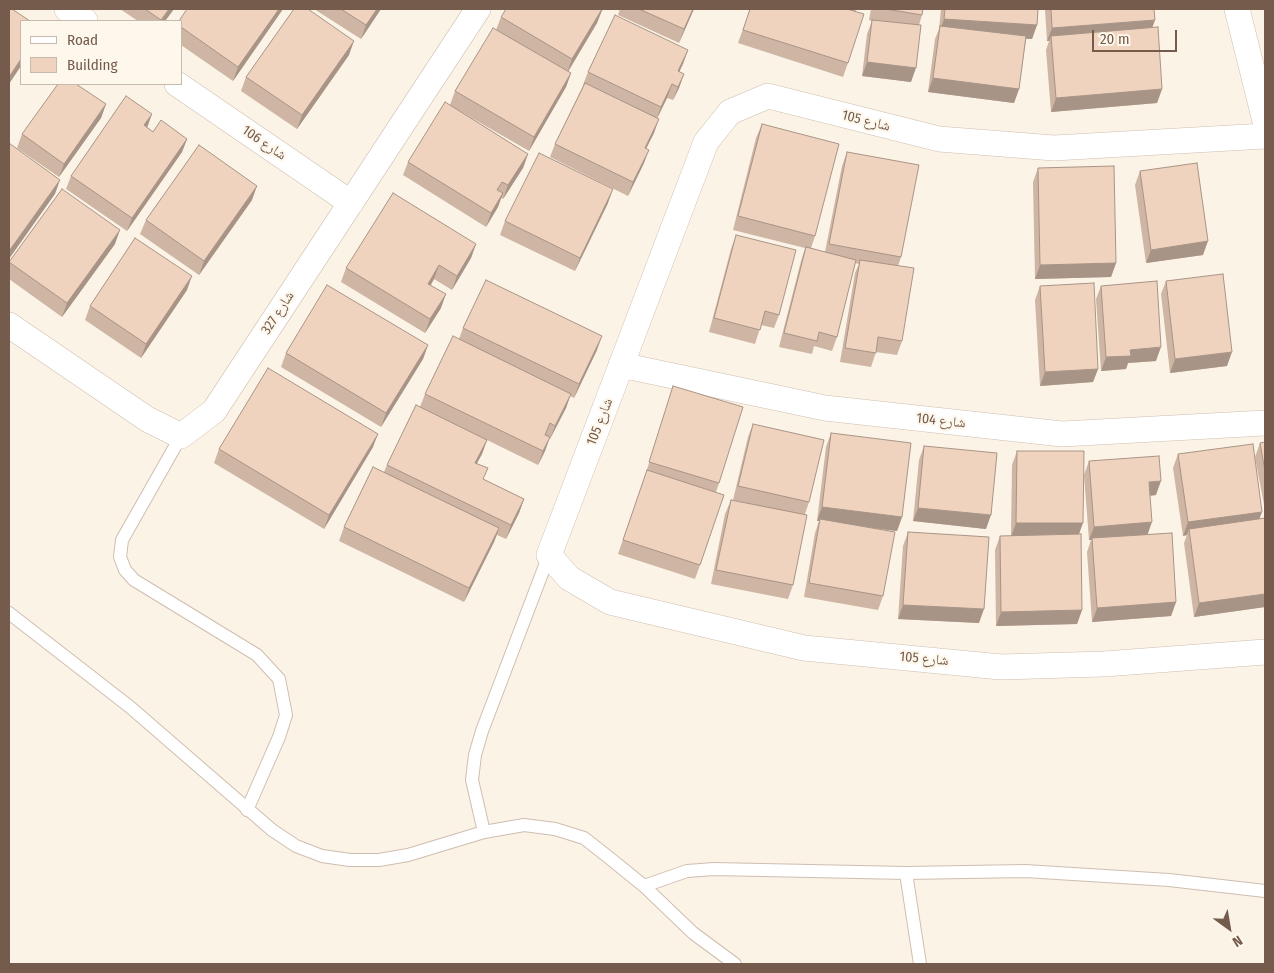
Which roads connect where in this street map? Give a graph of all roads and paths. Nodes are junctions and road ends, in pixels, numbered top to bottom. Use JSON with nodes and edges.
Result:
{"nodes":[{"id":1,"x":67,"y":9,"type":"edge"},
{"id":2,"x":478,"y":9,"type":"edge"},
{"id":3,"x":1237,"y":9,"type":"edge"},
{"id":4,"x":84,"y":20,"type":"edge"},
{"id":5,"x":178,"y":85,"type":"edge"},
{"id":6,"x":1265,"y":120,"type":"edge"},
{"id":7,"x":1265,"y":136,"type":"edge"},
{"id":8,"x":351,"y":203,"type":"junction"},
{"id":9,"x":9,"y":325,"type":"edge"},
{"id":10,"x":621,"y":365,"type":"junction"},
{"id":11,"x":1265,"y":422,"type":"edge"},
{"id":12,"x":181,"y":436,"type":"junction"},
{"id":13,"x":549,"y":555,"type":"junction"},
{"id":14,"x":9,"y":613,"type":"edge"},
{"id":15,"x":1265,"y":652,"type":"edge"},
{"id":16,"x":247,"y":810,"type":"junction"},
{"id":17,"x":484,"y":832,"type":"junction"},
{"id":18,"x":906,"y":873,"type":"junction"},
{"id":19,"x":644,"y":886,"type":"junction"},
{"id":20,"x":1265,"y":891,"type":"edge"},
{"id":21,"x":736,"y":964,"type":"edge"},
{"id":22,"x":920,"y":964,"type":"edge"}],
"edges":[{"from":1,"to":4,"type":"street"},
{"from":2,"to":8,"type":"street","name":"شارع 327"},
{"from":3,"to":6,"type":"street"},
{"from":5,"to":8,"type":"street","name":"شارع 106"},
{"from":7,"to":10,"type":"street","name":"شارع 105"},
{"from":8,"to":12,"type":"street","name":"شارع 327"},
{"from":9,"to":12,"type":"street"},
{"from":10,"to":11,"type":"street","name":"شارع 104"},
{"from":10,"to":13,"type":"street","name":"شارع 105"},
{"from":12,"to":16,"type":"lane"},
{"from":13,"to":15,"type":"street","name":"شارع 105"},
{"from":13,"to":17,"type":"lane"},
{"from":14,"to":16,"type":"lane"},
{"from":16,"to":17,"type":"lane"},
{"from":17,"to":19,"type":"lane"},
{"from":18,"to":19,"type":"lane"},
{"from":18,"to":20,"type":"lane"},
{"from":18,"to":22,"type":"lane"},
{"from":19,"to":21,"type":"lane"}]}
